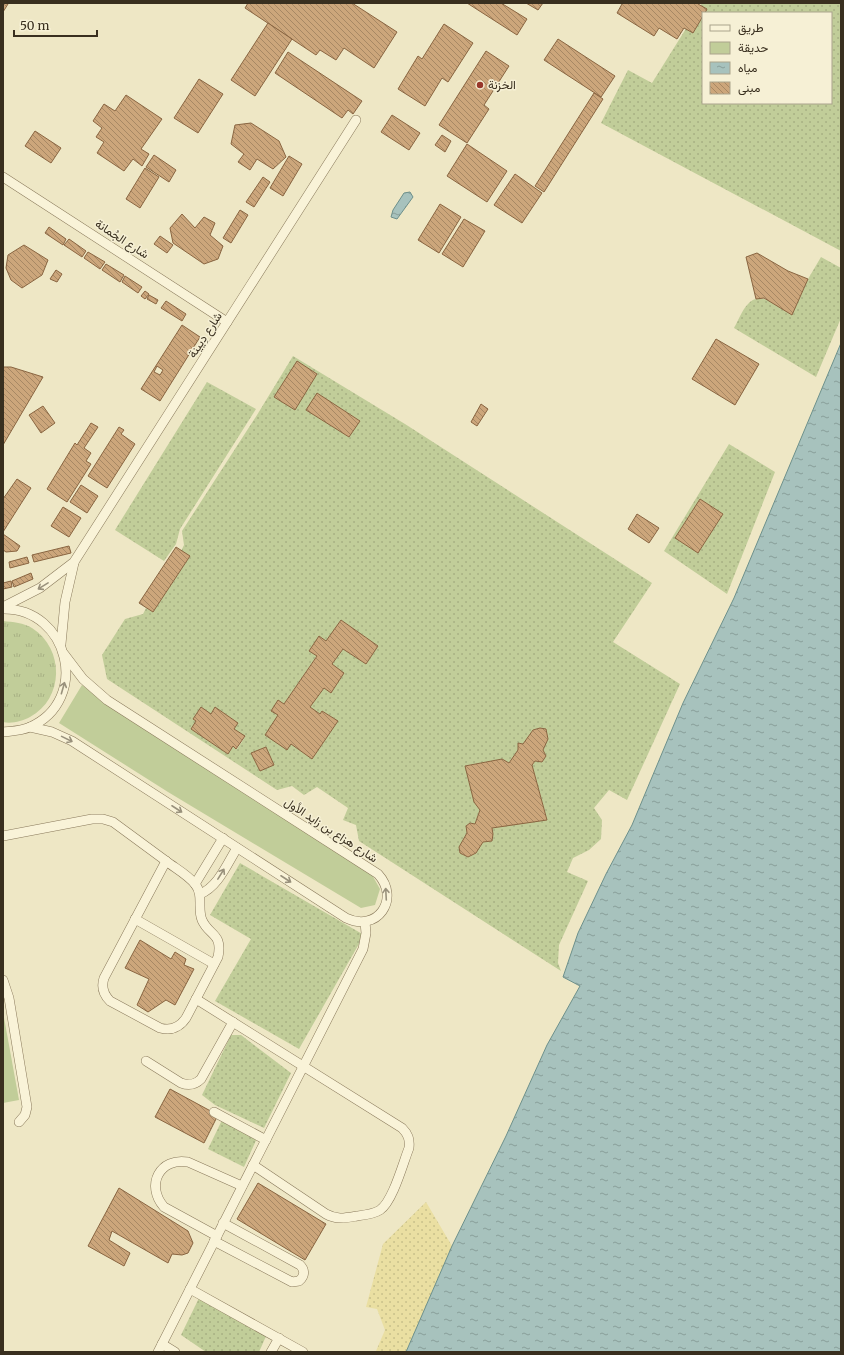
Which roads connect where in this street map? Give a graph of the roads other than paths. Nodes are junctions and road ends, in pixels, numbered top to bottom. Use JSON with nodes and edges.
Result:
{"nodes":[{"id":1,"x":356,"y":120,"type":"dead end"},
{"id":2,"x":3,"y":177,"type":"edge"},
{"id":3,"x":227,"y":322,"type":"junction"},
{"id":4,"x":74,"y":562,"type":"junction"},
{"id":5,"x":3,"y":608,"type":"edge"},
{"id":6,"x":61,"y":644,"type":"junction"},
{"id":7,"x":64,"y":654,"type":"junction"},
{"id":8,"x":30,"y":727,"type":"junction"},
{"id":9,"x":3,"y":732,"type":"edge"},
{"id":10,"x":3,"y":836,"type":"edge"},
{"id":11,"x":223,"y":838,"type":"junction"},
{"id":12,"x":237,"y":848,"type":"junction"},
{"id":13,"x":166,"y":862,"type":"junction"},
{"id":14,"x":195,"y":884,"type":"junction"},
{"id":15,"x":200,"y":894,"type":"junction"},
{"id":16,"x":135,"y":919,"type":"junction"},
{"id":17,"x":365,"y":922,"type":"junction"},
{"id":18,"x":214,"y":964,"type":"junction"},
{"id":19,"x":3,"y":980,"type":"edge"},
{"id":20,"x":196,"y":999,"type":"junction"},
{"id":21,"x":233,"y":1022,"type":"junction"},
{"id":22,"x":146,"y":1061,"type":"dead end"},
{"id":23,"x":303,"y":1066,"type":"junction"},
{"id":24,"x":214,"y":1112,"type":"dead end"},
{"id":25,"x":19,"y":1122,"type":"dead end"},
{"id":26,"x":266,"y":1140,"type":"junction"},
{"id":27,"x":253,"y":1165,"type":"junction"},
{"id":28,"x":242,"y":1186,"type":"junction"},
{"id":29,"x":223,"y":1223,"type":"junction"},
{"id":30,"x":216,"y":1238,"type":"junction"},
{"id":31,"x":190,"y":1289,"type":"junction"},
{"id":32,"x":279,"y":1338,"type":"junction"},
{"id":33,"x":160,"y":1348,"type":"edge"},
{"id":34,"x":175,"y":1352,"type":"edge"},
{"id":35,"x":271,"y":1352,"type":"edge"},
{"id":36,"x":303,"y":1352,"type":"edge"}],
"edges":[{"from":1,"to":3,"type":"street","name":"شارع دِيينة"},
{"from":2,"to":3,"type":"street","name":"شارع الجُمانة"},
{"from":3,"to":4,"type":"street","name":"شارع دِيينة"},
{"from":4,"to":5,"type":"street","name":"شارع دِيينة","one_way":true},
{"from":4,"to":6,"type":"street","name":"شارع دِيينة"},
{"from":5,"to":6,"type":"street"},
{"from":6,"to":7,"type":"street"},
{"from":8,"to":7,"type":"street","one_way":true},
{"from":17,"to":7,"type":"street","name":"شارع هزاع بن زايد الأول","one_way":true},
{"from":8,"to":9,"type":"street"},
{"from":8,"to":11,"type":"street","one_way":true},
{"from":10,"to":13,"type":"street"},
{"from":11,"to":12,"type":"street"},
{"from":11,"to":14,"type":"street"},
{"from":15,"to":12,"type":"street","one_way":true},
{"from":12,"to":17,"type":"street","one_way":true},
{"from":13,"to":14,"type":"street"},
{"from":13,"to":16,"type":"street"},
{"from":14,"to":15,"type":"street"},
{"from":15,"to":18,"type":"street"},
{"from":16,"to":18,"type":"street"},
{"from":16,"to":20,"type":"street"},
{"from":17,"to":23,"type":"street"},
{"from":18,"to":20,"type":"street"},
{"from":19,"to":25,"type":"street"},
{"from":20,"to":21,"type":"street"},
{"from":21,"to":22,"type":"street"},
{"from":21,"to":23,"type":"street"},
{"from":23,"to":26,"type":"street"},
{"from":23,"to":27,"type":"street"},
{"from":24,"to":26,"type":"street"},
{"from":26,"to":27,"type":"street"},
{"from":27,"to":28,"type":"street"},
{"from":28,"to":29,"type":"street"},
{"from":28,"to":30,"type":"street"},
{"from":29,"to":30,"type":"street"},
{"from":29,"to":30,"type":"street"},
{"from":30,"to":31,"type":"street"},
{"from":31,"to":32,"type":"street"},
{"from":31,"to":33,"type":"street"},
{"from":32,"to":35,"type":"street"},
{"from":32,"to":36,"type":"street"},
{"from":33,"to":34,"type":"street"}]}
